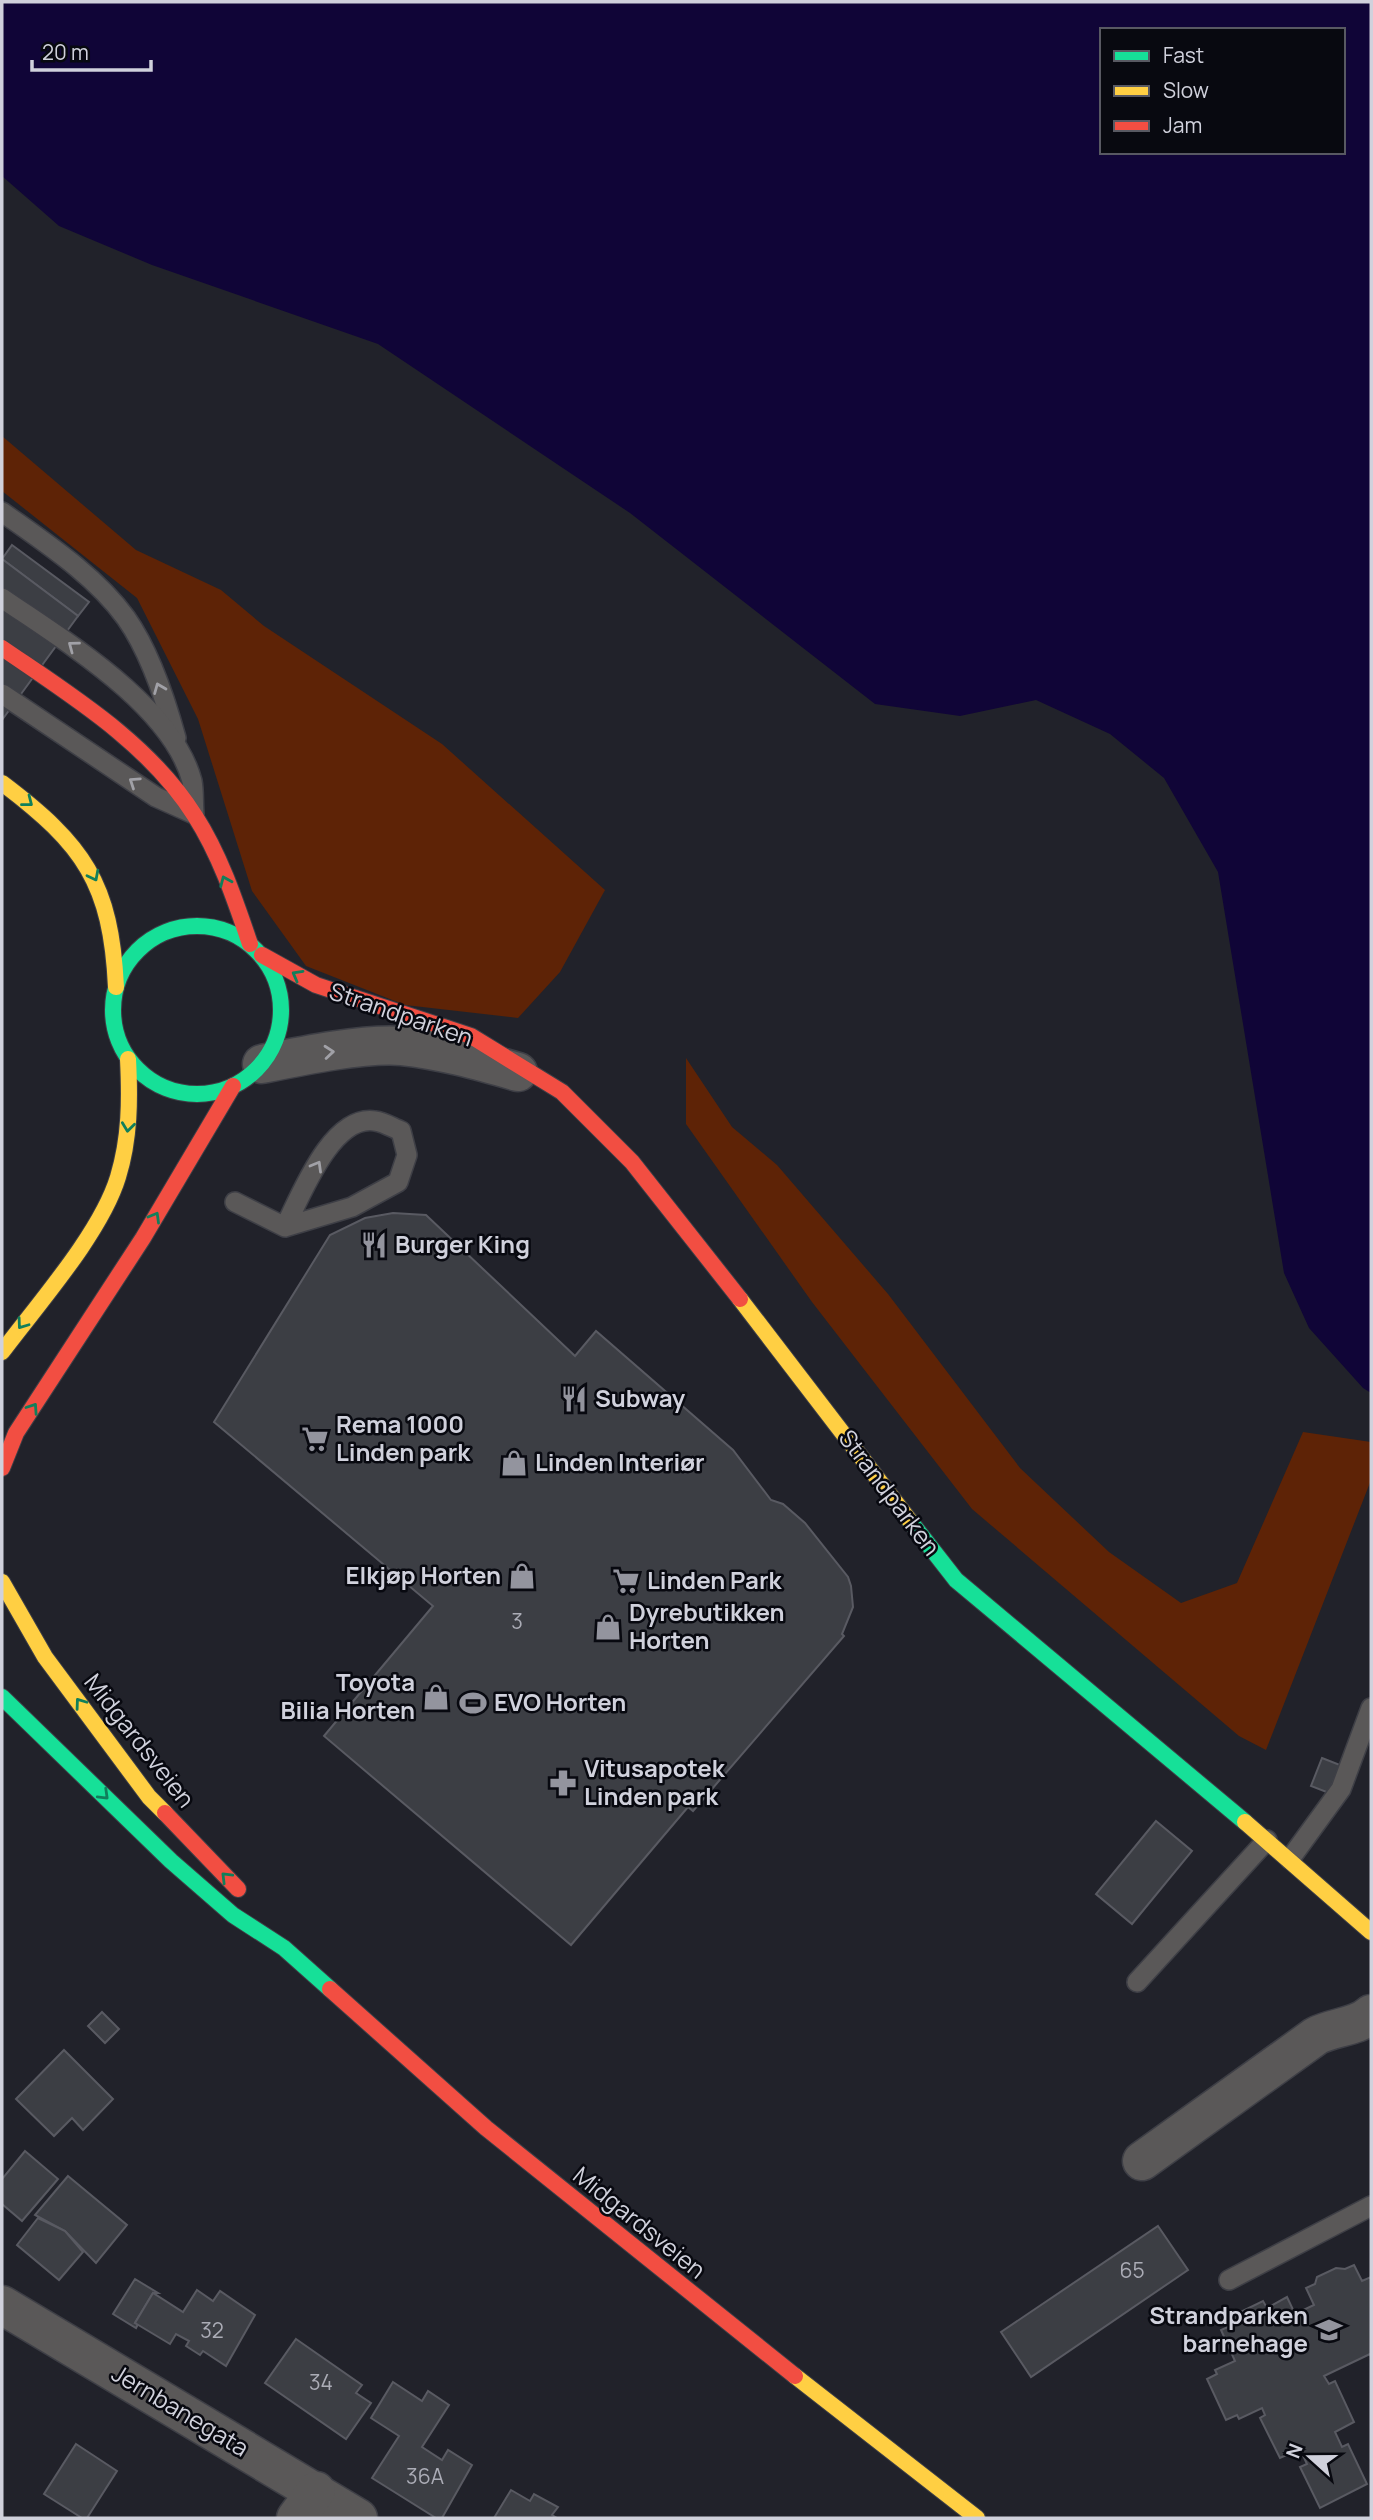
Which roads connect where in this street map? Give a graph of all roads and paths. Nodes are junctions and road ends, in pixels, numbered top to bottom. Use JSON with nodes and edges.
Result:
{"nodes":[{"id":1,"x":2,"y":512,"type":"edge"},
{"id":2,"x":2,"y":518,"type":"edge"},
{"id":3,"x":23,"y":528,"type":"junction"},
{"id":4,"x":2,"y":598,"type":"edge"},
{"id":5,"x":2,"y":648,"type":"edge"},
{"id":6,"x":2,"y":694,"type":"edge"},
{"id":7,"x":180,"y":753,"type":"junction"},
{"id":8,"x":2,"y":783,"type":"edge"},
{"id":9,"x":194,"y":814,"type":"junction"},
{"id":10,"x":256,"y":950,"type":"junction"},
{"id":11,"x":116,"y":986,"type":"junction"},
{"id":12,"x":128,"y":1059,"type":"junction"},
{"id":13,"x":248,"y":1075,"type":"junction"},
{"id":14,"x":538,"y":1079,"type":"junction"},
{"id":15,"x":235,"y":1202,"type":"dead end"},
{"id":16,"x":285,"y":1227,"type":"junction"},
{"id":17,"x":2,"y":1352,"type":"edge"},
{"id":18,"x":2,"y":1468,"type":"edge"},
{"id":19,"x":2,"y":1581,"type":"edge"},
{"id":20,"x":2,"y":1697,"type":"edge"},
{"id":21,"x":1371,"y":1708,"type":"edge"},
{"id":22,"x":1267,"y":1840,"type":"junction"},
{"id":23,"x":1290,"y":1859,"type":"junction"},
{"id":24,"x":250,"y":1901,"type":"dead end"},
{"id":25,"x":269,"y":1920,"type":"dead end"},
{"id":26,"x":1371,"y":1931,"type":"edge"},
{"id":27,"x":284,"y":1948,"type":"junction"},
{"id":28,"x":1137,"y":1982,"type":"dead end"},
{"id":29,"x":1371,"y":2014,"type":"edge"},
{"id":30,"x":1142,"y":2161,"type":"dead end"},
{"id":31,"x":1371,"y":2206,"type":"edge"},
{"id":32,"x":1229,"y":2280,"type":"dead end"},
{"id":33,"x":2,"y":2305,"type":"edge"},
{"id":34,"x":306,"y":2505,"type":"edge"},
{"id":35,"x":358,"y":2518,"type":"edge"},
{"id":36,"x":977,"y":2518,"type":"edge"}],
"edges":[{"from":1,"to":3,"type":"lane"},
{"from":2,"to":3,"type":"lane"},
{"from":7,"to":3,"type":"lane","one_way":true},
{"from":7,"to":4,"type":"lane","one_way":true},
{"from":5,"to":9,"type":"main road"},
{"from":9,"to":6,"type":"lane","one_way":true},
{"from":7,"to":9,"type":"lane"},
{"from":8,"to":11,"type":"main road","one_way":true},
{"from":10,"to":9,"type":"main road","one_way":true},
{"from":10,"to":11,"type":"main road"},
{"from":10,"to":13,"type":"main road"},
{"from":14,"to":10,"type":"main road","name":"Strandparken","one_way":true},
{"from":11,"to":12,"type":"main road"},
{"from":12,"to":13,"type":"main road"},
{"from":12,"to":17,"type":"main road","one_way":true},
{"from":13,"to":14,"type":"street","name":"Strandparken","one_way":true},
{"from":18,"to":13,"type":"main road","one_way":true},
{"from":14,"to":22,"type":"main road","name":"Strandparken"},
{"from":15,"to":16,"type":"lane"},
{"from":16,"to":16,"type":"lane","one_way":true},
{"from":24,"to":19,"type":"main road","name":"Midgardsveien","one_way":true},
{"from":20,"to":27,"type":"main road","name":"Midgardsveien","one_way":true},
{"from":21,"to":23,"type":"lane"},
{"from":22,"to":23,"type":"main road","name":"Strandparken"},
{"from":22,"to":28,"type":"lane"},
{"from":23,"to":26,"type":"main road","name":"Strandparken"},
{"from":25,"to":27,"type":"main road","name":"Midgardsveien"},
{"from":27,"to":36,"type":"main road","name":"Midgardsveien"},
{"from":29,"to":30,"type":"street"},
{"from":31,"to":32,"type":"lane"},
{"from":33,"to":34,"type":"street","name":"Jernbanegata"},
{"from":34,"to":35,"type":"street","name":"Jernbanegata"}]}
